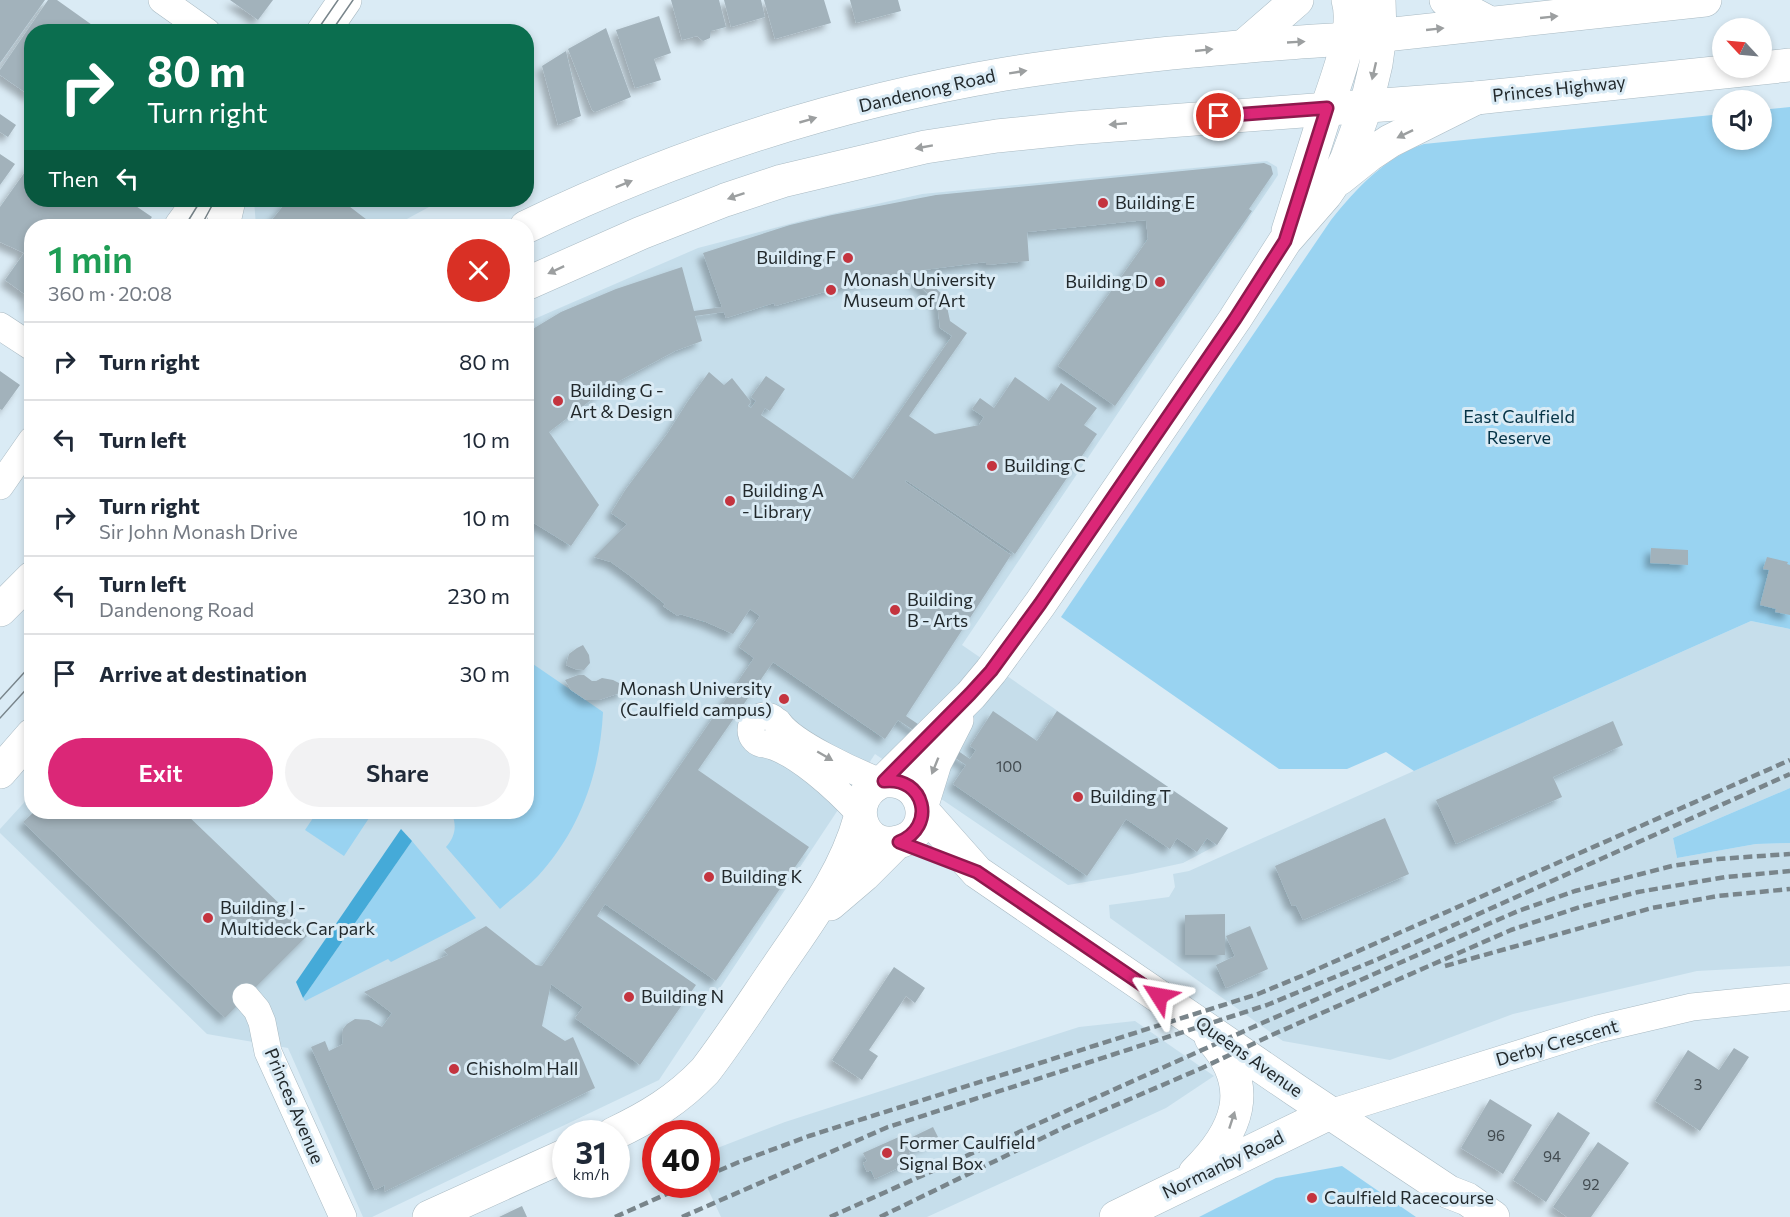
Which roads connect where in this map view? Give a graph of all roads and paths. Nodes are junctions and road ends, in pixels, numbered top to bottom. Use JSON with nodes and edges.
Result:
{"nodes":[{"id":1,"x":162,"y":0,"type":"edge"},
{"id":2,"x":345,"y":0,"type":"edge"},
{"id":3,"x":1297,"y":0,"type":"edge"},
{"id":4,"x":1348,"y":0,"type":"edge"},
{"id":5,"x":1379,"y":0,"type":"edge"},
{"id":6,"x":1446,"y":0,"type":"edge"},
{"id":7,"x":1705,"y":0,"type":"edge"},
{"id":8,"x":1490,"y":23,"type":"junction"},
{"id":9,"x":196,"y":24,"type":"edge"},
{"id":10,"x":328,"y":24,"type":"edge"},
{"id":11,"x":1380,"y":35,"type":"junction"},
{"id":12,"x":1348,"y":39,"type":"junction"},
{"id":13,"x":1244,"y":46,"type":"junction"},
{"id":14,"x":1790,"y":65,"type":"edge"},
{"id":15,"x":1476,"y":98,"type":"junction"},
{"id":16,"x":1366,"y":106,"type":"junction"},
{"id":17,"x":1327,"y":108,"type":"junction"},
{"id":18,"x":1332,"y":185,"type":"junction"},
{"id":19,"x":534,"y":223,"type":"edge"},
{"id":20,"x":1285,"y":241,"type":"junction"},
{"id":21,"x":534,"y":280,"type":"edge"},
{"id":22,"x":0,"y":326,"type":"edge"},
{"id":23,"x":24,"y":342,"type":"edge"},
{"id":24,"x":24,"y":452,"type":"edge"},
{"id":25,"x":0,"y":486,"type":"edge"},
{"id":26,"x":24,"y":586,"type":"edge"},
{"id":27,"x":0,"y":610,"type":"edge"},
{"id":28,"x":970,"y":694,"type":"junction"},
{"id":29,"x":24,"y":744,"type":"edge"},
{"id":30,"x":0,"y":772,"type":"edge"},
{"id":31,"x":883,"y":782,"type":"junction"},
{"id":32,"x":922,"y":807,"type":"junction"},
{"id":33,"x":860,"y":816,"type":"junction"},
{"id":34,"x":898,"y":843,"type":"junction"},
{"id":35,"x":977,"y":872,"type":"junction"},
{"id":36,"x":808,"y":922,"type":"junction"},
{"id":37,"x":246,"y":997,"type":"dead end"},
{"id":38,"x":1790,"y":997,"type":"edge"},
{"id":39,"x":1194,"y":1020,"type":"junction"},
{"id":40,"x":1330,"y":1113,"type":"junction"},
{"id":41,"x":630,"y":1125,"type":"edge"},
{"id":42,"x":552,"y":1161,"type":"edge"},
{"id":43,"x":1185,"y":1183,"type":"junction"},
{"id":44,"x":343,"y":1217,"type":"edge"},
{"id":45,"x":429,"y":1217,"type":"edge"},
{"id":46,"x":1116,"y":1217,"type":"edge"},
{"id":47,"x":1493,"y":1217,"type":"edge"}],
"edges":[{"from":1,"to":9,"type":"street"},
{"from":2,"to":10,"type":"main road"},
{"from":3,"to":13,"type":"main road"},
{"from":4,"to":12,"type":"main road"},
{"from":5,"to":11,"type":"main road"},
{"from":6,"to":8,"type":"main road"},
{"from":8,"to":7,"type":"main road","one_way":true},
{"from":11,"to":8,"type":"main road","one_way":true},
{"from":11,"to":12,"type":"main road"},
{"from":11,"to":16,"type":"main road","one_way":true},
{"from":13,"to":12,"type":"main road","name":"Dandenong Road","one_way":true},
{"from":12,"to":17,"type":"main road"},
{"from":19,"to":13,"type":"main road","name":"Dandenong Road","one_way":true},
{"from":14,"to":15,"type":"main road","name":"Princes Highway"},
{"from":15,"to":16,"type":"main road","name":"Princes Highway"},
{"from":15,"to":18,"type":"main road","one_way":true},
{"from":16,"to":17,"type":"main road","name":"Princes Highway"},
{"from":16,"to":18,"type":"main road"},
{"from":17,"to":20,"type":"main road"},
{"from":17,"to":21,"type":"main road","one_way":true},
{"from":18,"to":20,"type":"main road"},
{"from":20,"to":28,"type":"main road"},
{"from":22,"to":23,"type":"street"},
{"from":24,"to":25,"type":"street"},
{"from":26,"to":27,"type":"main road"},
{"from":28,"to":31,"type":"main road"},
{"from":28,"to":32,"type":"main road","one_way":true},
{"from":29,"to":30,"type":"main road"},
{"from":31,"to":32,"type":"main road"},
{"from":31,"to":33,"type":"main road"},
{"from":33,"to":31,"type":"street","one_way":true},
{"from":32,"to":34,"type":"main road"},
{"from":32,"to":35,"type":"main road","name":"Queens Avenue"},
{"from":33,"to":34,"type":"main road"},
{"from":33,"to":36,"type":"main road"},
{"from":34,"to":35,"type":"main road","name":"Queens Avenue"},
{"from":34,"to":36,"type":"main road"},
{"from":35,"to":39,"type":"main road","name":"Queens Avenue"},
{"from":36,"to":41,"type":"main road"},
{"from":37,"to":44,"type":"street","name":"Princes Avenue"},
{"from":38,"to":40,"type":"street","name":"Derby Crescent"},
{"from":39,"to":40,"type":"main road","name":"Queens Avenue"},
{"from":43,"to":39,"type":"main road","one_way":true},
{"from":40,"to":43,"type":"main road","name":"Normanby Road"},
{"from":40,"to":47,"type":"main road","name":"Queens Avenue"},
{"from":42,"to":45,"type":"main road"},
{"from":43,"to":46,"type":"main road","name":"Normanby Road"}]}
